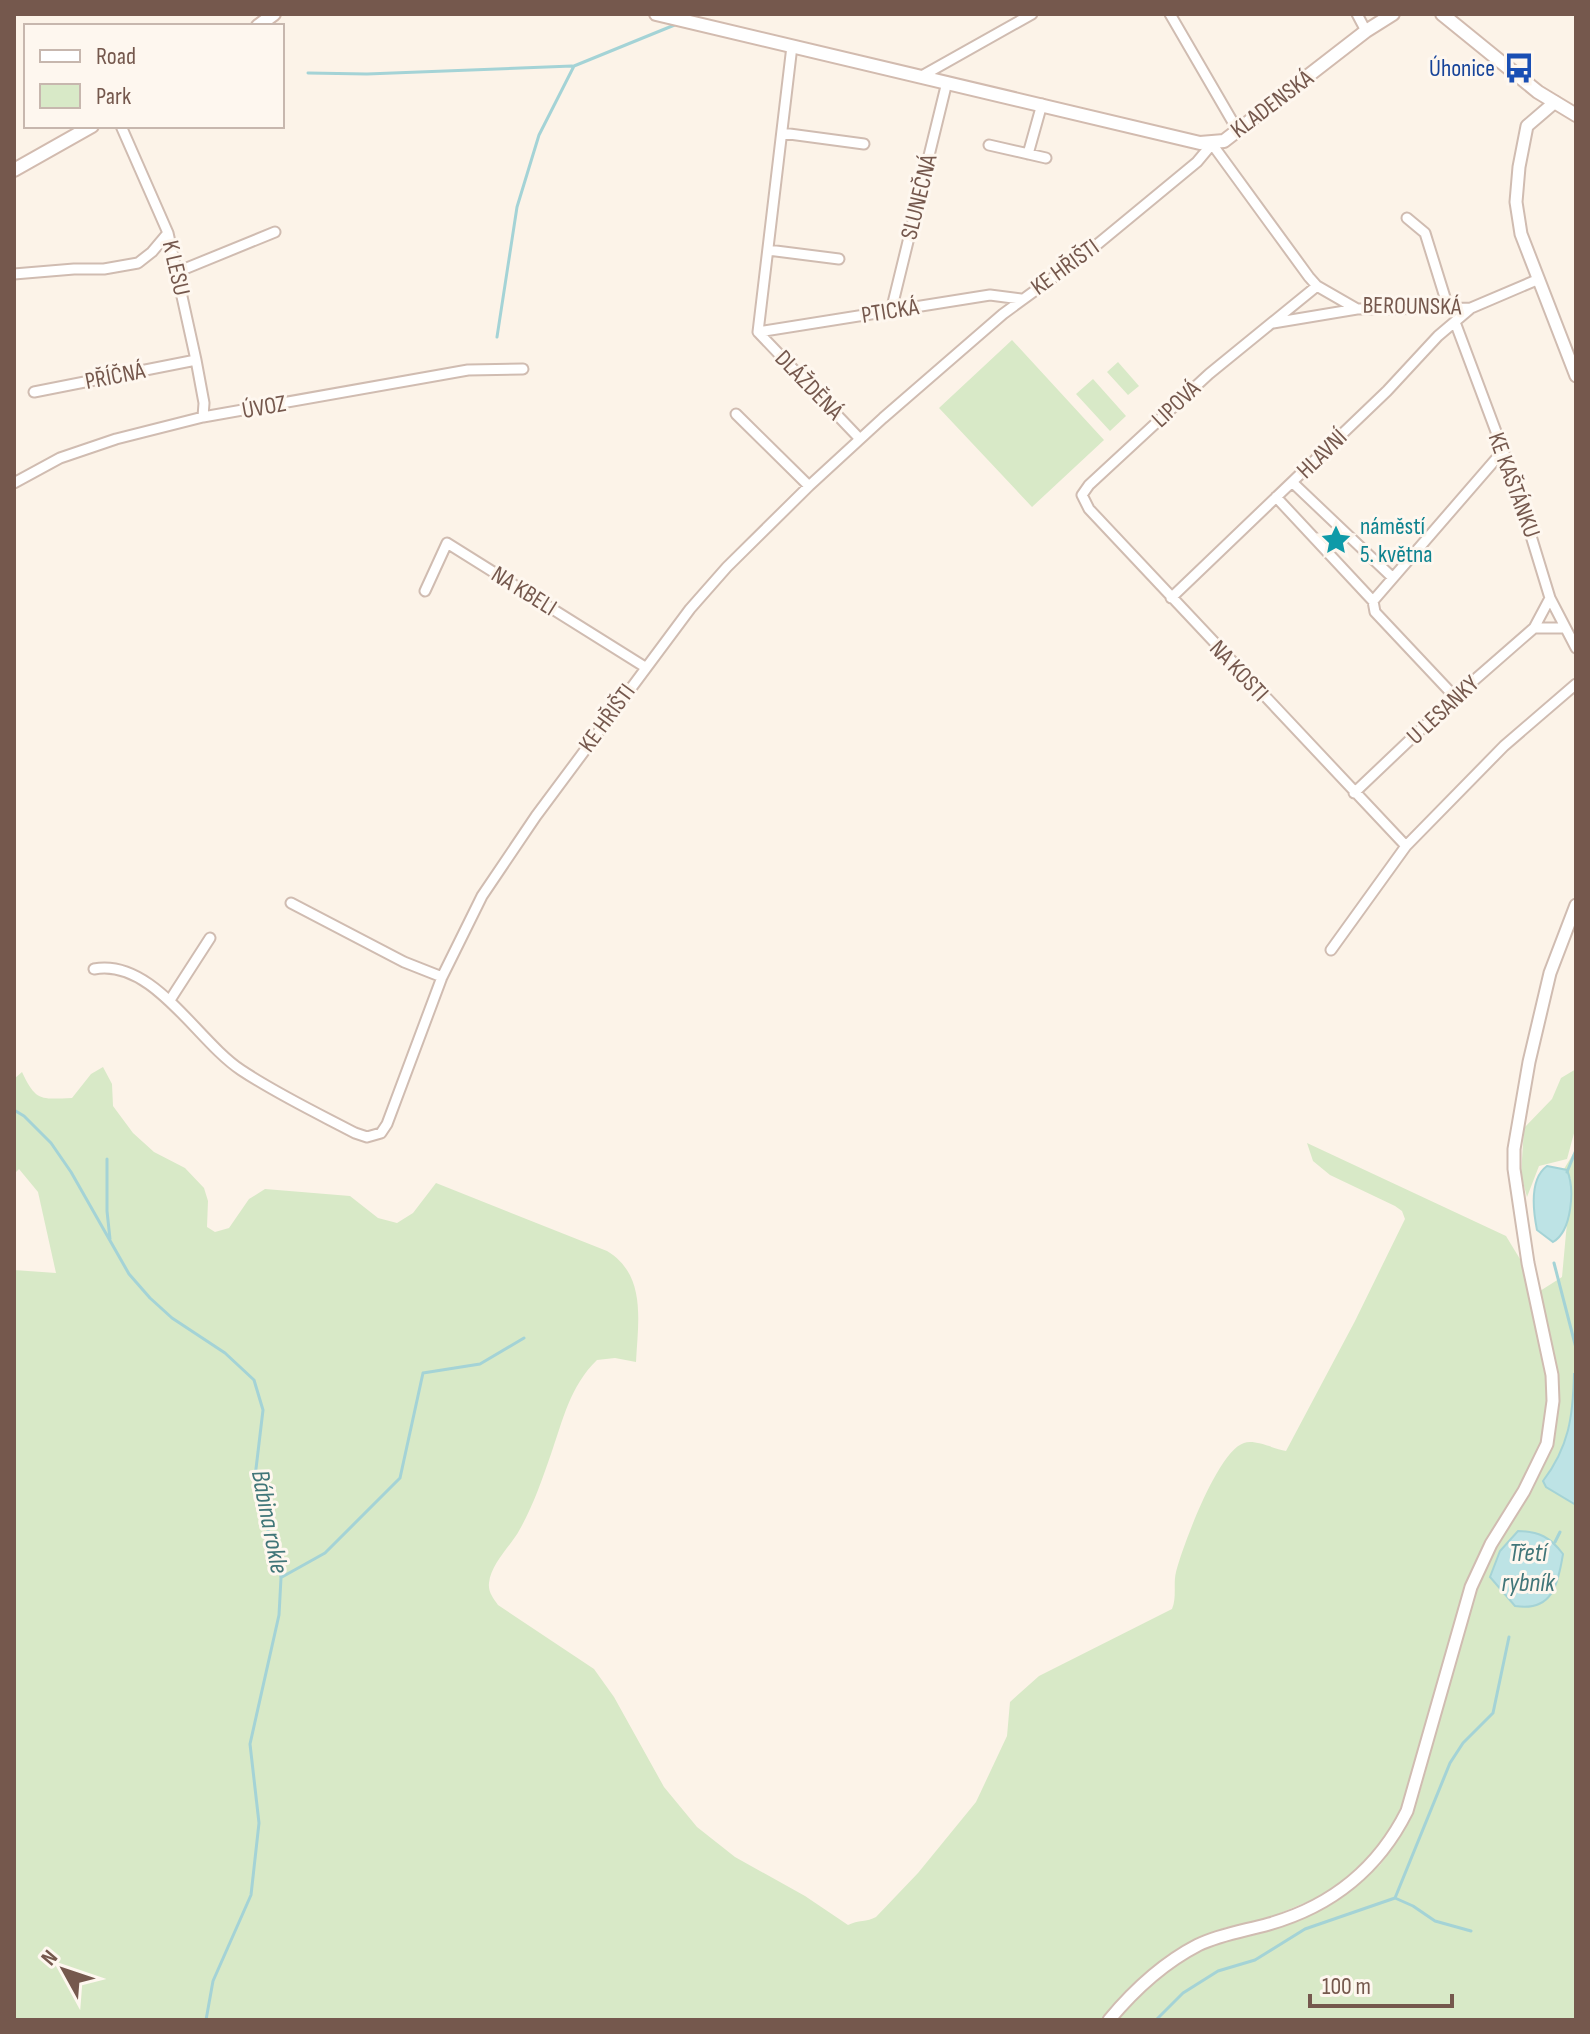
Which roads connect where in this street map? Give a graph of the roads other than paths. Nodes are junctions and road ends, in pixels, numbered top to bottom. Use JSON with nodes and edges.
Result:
{"nodes":[{"id":1,"x":656,"y":14,"type":"edge"},
{"id":2,"x":1032,"y":14,"type":"edge"},
{"id":3,"x":1170,"y":14,"type":"edge"},
{"id":4,"x":1357,"y":14,"type":"edge"},
{"id":5,"x":1393,"y":14,"type":"edge"},
{"id":6,"x":1442,"y":14,"type":"edge"},
{"id":7,"x":1366,"y":31,"type":"junction"},
{"id":8,"x":792,"y":46,"type":"junction"},
{"id":9,"x":920,"y":77,"type":"junction"},
{"id":10,"x":947,"y":82,"type":"junction"},
{"id":11,"x":1555,"y":102,"type":"junction"},
{"id":12,"x":1042,"y":104,"type":"junction"},
{"id":13,"x":1576,"y":115,"type":"edge"},
{"id":14,"x":88,"y":128,"type":"edge"},
{"id":15,"x":122,"y":128,"type":"edge"},
{"id":16,"x":1238,"y":131,"type":"junction"},
{"id":17,"x":782,"y":133,"type":"junction"},
{"id":18,"x":864,"y":144,"type":"dead end"},
{"id":19,"x":1212,"y":144,"type":"junction"},
{"id":20,"x":989,"y":145,"type":"dead end"},
{"id":21,"x":1028,"y":154,"type":"junction"},
{"id":22,"x":1046,"y":158,"type":"dead end"},
{"id":23,"x":14,"y":170,"type":"edge"},
{"id":24,"x":1407,"y":218,"type":"dead end"},
{"id":25,"x":275,"y":232,"type":"dead end"},
{"id":26,"x":168,"y":233,"type":"junction"},
{"id":27,"x":768,"y":250,"type":"junction"},
{"id":28,"x":839,"y":259,"type":"dead end"},
{"id":29,"x":177,"y":272,"type":"junction"},
{"id":30,"x":14,"y":274,"type":"edge"},
{"id":31,"x":1539,"y":279,"type":"junction"},
{"id":32,"x":1317,"y":286,"type":"junction"},
{"id":33,"x":1021,"y":299,"type":"junction"},
{"id":34,"x":1448,"y":307,"type":"junction"},
{"id":35,"x":1471,"y":308,"type":"junction"},
{"id":36,"x":1357,"y":309,"type":"junction"},
{"id":37,"x":891,"y":311,"type":"junction"},
{"id":38,"x":1455,"y":322,"type":"junction"},
{"id":39,"x":1273,"y":323,"type":"junction"},
{"id":40,"x":758,"y":332,"type":"junction"},
{"id":41,"x":196,"y":360,"type":"junction"},
{"id":42,"x":523,"y":369,"type":"dead end"},
{"id":43,"x":1576,"y":376,"type":"edge"},
{"id":44,"x":34,"y":392,"type":"dead end"},
{"id":45,"x":736,"y":414,"type":"dead end"},
{"id":46,"x":203,"y":417,"type":"junction"},
{"id":47,"x":860,"y":439,"type":"junction"},
{"id":48,"x":1502,"y":452,"type":"junction"},
{"id":49,"x":1292,"y":482,"type":"junction"},
{"id":50,"x":14,"y":483,"type":"edge"},
{"id":51,"x":809,"y":486,"type":"junction"},
{"id":52,"x":1084,"y":490,"type":"joint"},
{"id":53,"x":1276,"y":497,"type":"junction"},
{"id":54,"x":1393,"y":578,"type":"junction"},
{"id":55,"x":425,"y":591,"type":"dead end"},
{"id":56,"x":1171,"y":598,"type":"junction"},
{"id":57,"x":1550,"y":598,"type":"junction"},
{"id":58,"x":1373,"y":601,"type":"junction"},
{"id":59,"x":1534,"y":628,"type":"junction"},
{"id":60,"x":1564,"y":628,"type":"junction"},
{"id":61,"x":1576,"y":648,"type":"edge"},
{"id":62,"x":645,"y":667,"type":"junction"},
{"id":63,"x":1576,"y":684,"type":"edge"},
{"id":64,"x":1455,"y":697,"type":"junction"},
{"id":65,"x":1354,"y":793,"type":"junction"},
{"id":66,"x":1406,"y":846,"type":"junction"},
{"id":67,"x":291,"y":903,"type":"dead end"},
{"id":68,"x":1576,"y":905,"type":"edge"},
{"id":69,"x":210,"y":938,"type":"dead end"},
{"id":70,"x":1331,"y":950,"type":"dead end"},
{"id":71,"x":94,"y":969,"type":"dead end"},
{"id":72,"x":442,"y":977,"type":"junction"},
{"id":73,"x":170,"y":1000,"type":"junction"},
{"id":74,"x":1109,"y":2020,"type":"edge"}],
"edges":[{"from":1,"to":8,"type":"main road","name":"KLADENSKÁ"},
{"from":2,"to":9,"type":"street"},
{"from":3,"to":16,"type":"street"},
{"from":4,"to":7,"type":"street"},
{"from":5,"to":7,"type":"main road","name":"KLADENSKÁ"},
{"from":6,"to":11,"type":"main road"},
{"from":7,"to":16,"type":"main road","name":"KLADENSKÁ"},
{"from":8,"to":9,"type":"main road","name":"KLADENSKÁ"},
{"from":8,"to":17,"type":"street"},
{"from":9,"to":10,"type":"main road","name":"KLADENSKÁ"},
{"from":10,"to":12,"type":"main road","name":"KLADENSKÁ"},
{"from":10,"to":37,"type":"street","name":"SLUNEČNÁ"},
{"from":11,"to":13,"type":"main road"},
{"from":11,"to":31,"type":"street"},
{"from":12,"to":19,"type":"main road","name":"KLADENSKÁ"},
{"from":12,"to":21,"type":"street"},
{"from":14,"to":23,"type":"main road"},
{"from":15,"to":26,"type":"street","name":"K LESU"},
{"from":16,"to":19,"type":"main road","name":"KLADENSKÁ"},
{"from":17,"to":18,"type":"street"},
{"from":17,"to":27,"type":"street"},
{"from":19,"to":32,"type":"street","name":"BEROUNSKÁ"},
{"from":19,"to":33,"type":"street","name":"KE HŘIŠTI"},
{"from":20,"to":21,"type":"street"},
{"from":21,"to":22,"type":"street"},
{"from":24,"to":34,"type":"street"},
{"from":25,"to":29,"type":"street"},
{"from":26,"to":29,"type":"street","name":"K LESU"},
{"from":26,"to":30,"type":"street"},
{"from":27,"to":28,"type":"street"},
{"from":27,"to":40,"type":"street"},
{"from":29,"to":41,"type":"street","name":"K LESU"},
{"from":31,"to":35,"type":"street","name":"BEROUNSKÁ"},
{"from":31,"to":43,"type":"street"},
{"from":32,"to":36,"type":"street","name":"BEROUNSKÁ"},
{"from":32,"to":39,"type":"street","name":"LIPOVÁ"},
{"from":33,"to":37,"type":"street","name":"PTICKÁ"},
{"from":33,"to":47,"type":"street","name":"KE HŘIŠTI"},
{"from":34,"to":35,"type":"street","name":"BEROUNSKÁ"},
{"from":34,"to":36,"type":"street","name":"BEROUNSKÁ"},
{"from":35,"to":38,"type":"street","name":"HLAVNÍ"},
{"from":36,"to":39,"type":"street","name":"LIPOVÁ"},
{"from":37,"to":40,"type":"street","name":"PTICKÁ"},
{"from":38,"to":48,"type":"street","name":"KE KAŠTÁNKU"},
{"from":38,"to":49,"type":"street","name":"HLAVNÍ"},
{"from":39,"to":52,"type":"street","name":"LIPOVÁ"},
{"from":40,"to":47,"type":"street","name":"DLÁŽDĚNÁ"},
{"from":41,"to":44,"type":"street","name":"PŘÍČNÁ"},
{"from":41,"to":46,"type":"street","name":"K LESU"},
{"from":42,"to":46,"type":"street","name":"ÚVOZ"},
{"from":45,"to":51,"type":"street"},
{"from":46,"to":50,"type":"street","name":"ÚVOZ"},
{"from":47,"to":51,"type":"street","name":"KE HŘIŠTI"},
{"from":48,"to":54,"type":"street"},
{"from":48,"to":57,"type":"street","name":"KE KAŠTÁNKU"},
{"from":49,"to":53,"type":"street","name":"HLAVNÍ"},
{"from":49,"to":54,"type":"street"},
{"from":51,"to":62,"type":"street","name":"KE HŘIŠTI"},
{"from":52,"to":56,"type":"street","name":"NA KOSTI"},
{"from":53,"to":56,"type":"street","name":"HLAVNÍ"},
{"from":53,"to":58,"type":"street"},
{"from":54,"to":58,"type":"street"},
{"from":55,"to":62,"type":"street","name":"NA KBELI"},
{"from":56,"to":65,"type":"street","name":"NA KOSTI"},
{"from":57,"to":59,"type":"street","name":"U LESANKY"},
{"from":57,"to":60,"type":"street","name":"KE KAŠTÁNKU"},
{"from":58,"to":64,"type":"street"},
{"from":59,"to":60,"type":"street"},
{"from":59,"to":64,"type":"street","name":"U LESANKY"},
{"from":60,"to":61,"type":"street","name":"KE KAŠTÁNKU"},
{"from":62,"to":72,"type":"street","name":"KE HŘIŠTI"},
{"from":63,"to":66,"type":"street"},
{"from":64,"to":65,"type":"street","name":"U LESANKY"},
{"from":65,"to":66,"type":"street","name":"NA KOSTI"},
{"from":66,"to":70,"type":"street"},
{"from":67,"to":72,"type":"street"},
{"from":68,"to":74,"type":"street"},
{"from":69,"to":73,"type":"street"},
{"from":71,"to":73,"type":"street","name":"KE HŘIŠTI"},
{"from":72,"to":73,"type":"street","name":"KE HŘIŠTI"}]}
